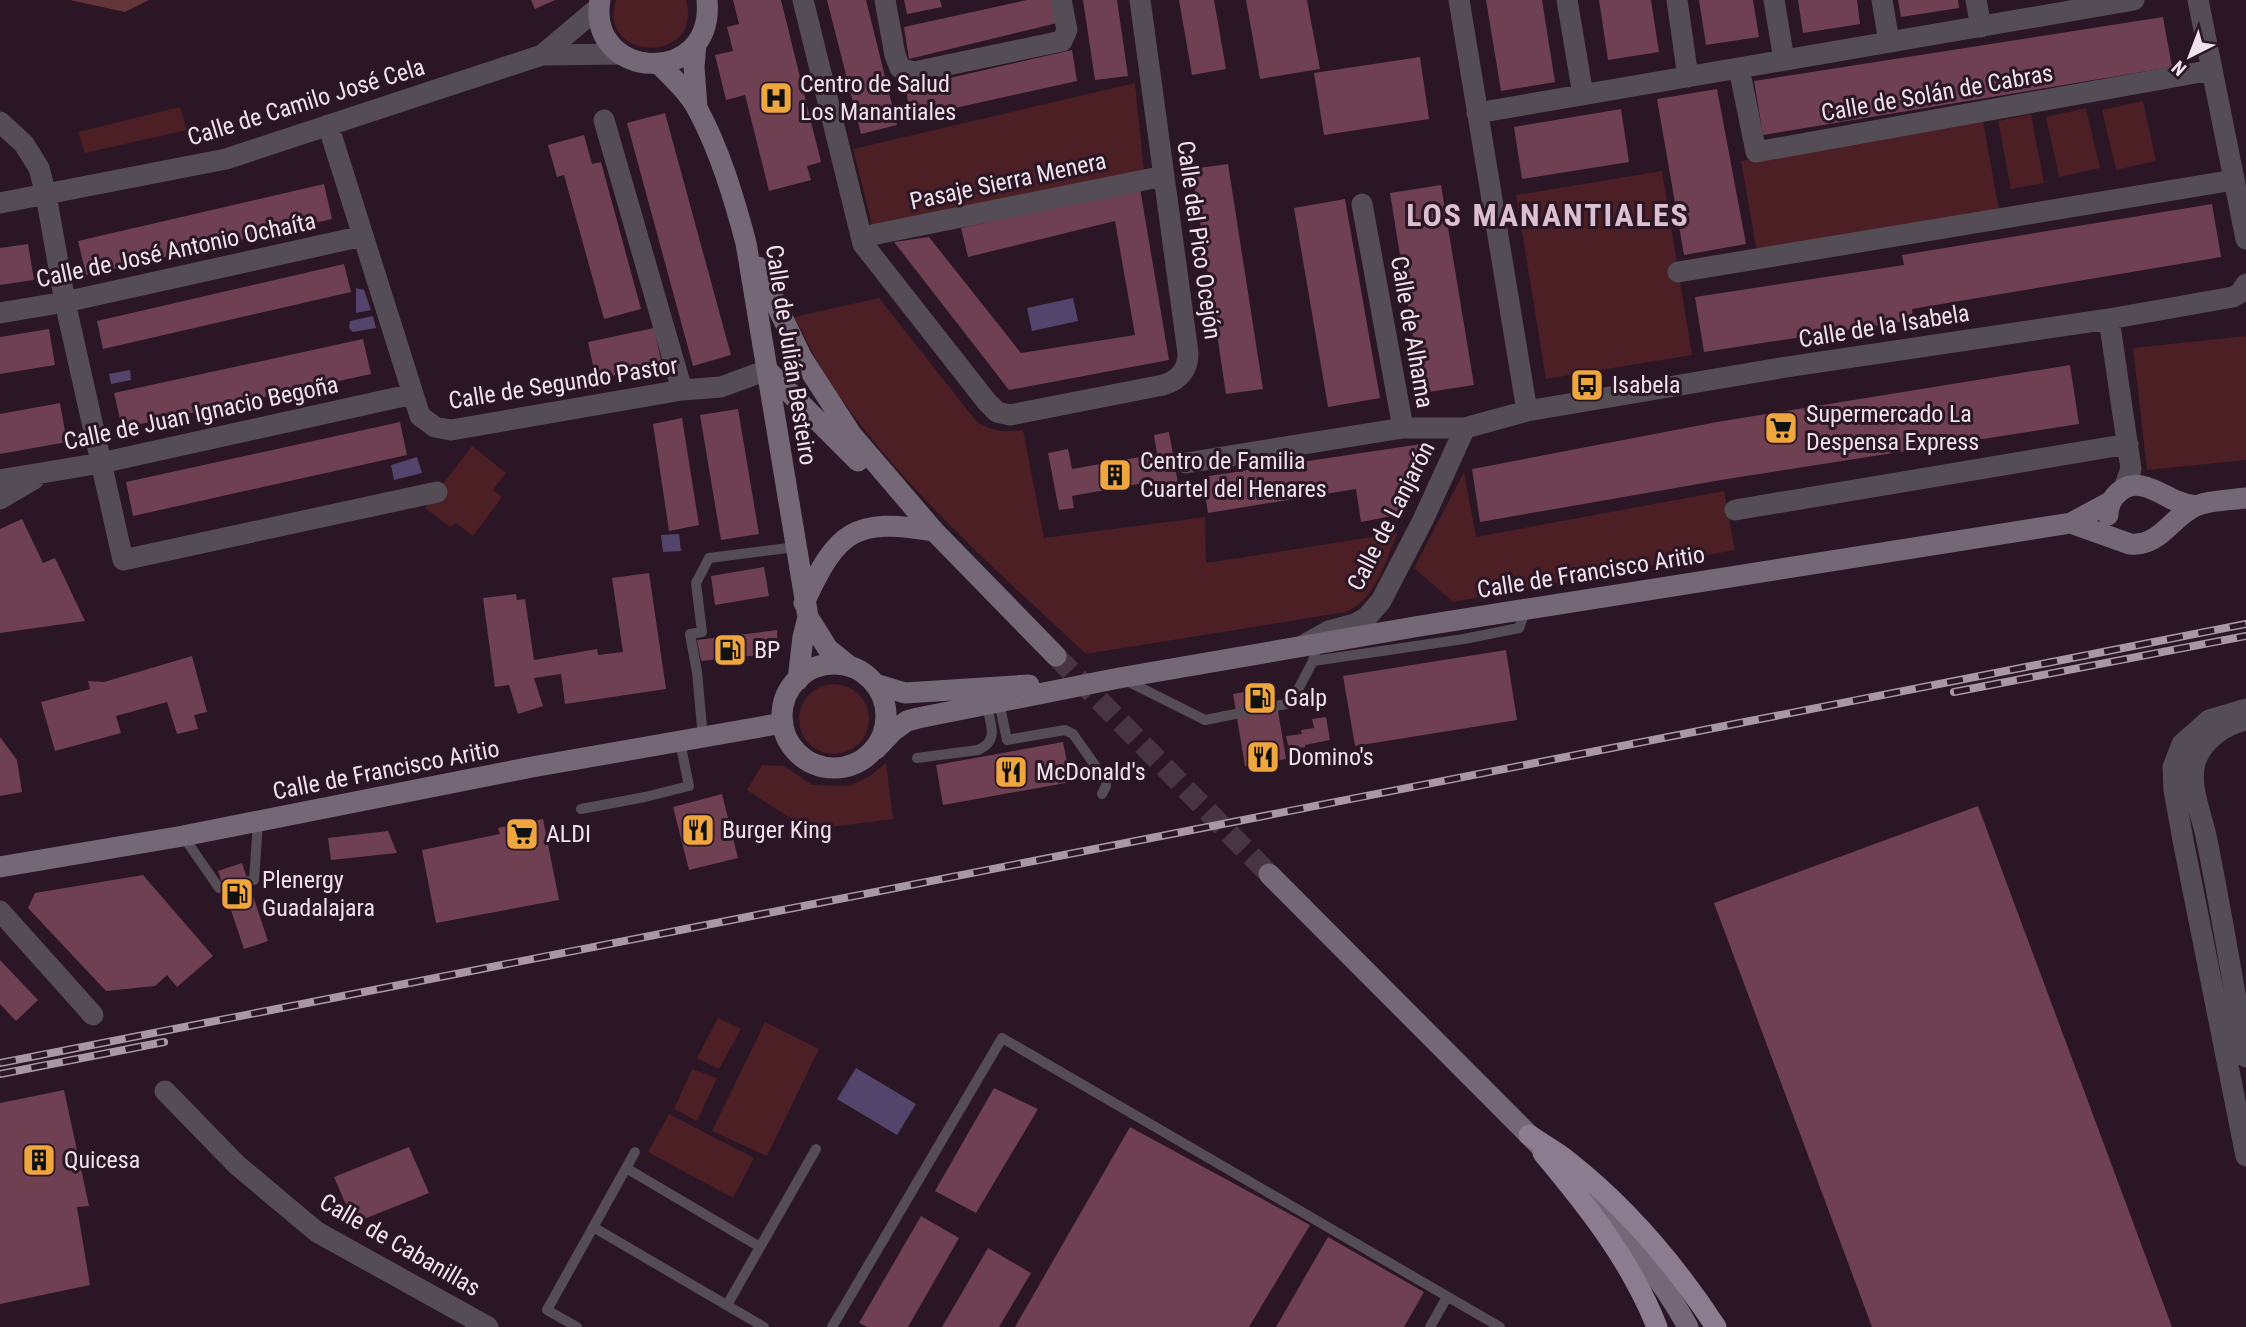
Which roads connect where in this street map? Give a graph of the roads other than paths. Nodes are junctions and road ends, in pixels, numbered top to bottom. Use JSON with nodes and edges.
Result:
{"nodes":[{"id":1,"x":707,"y":0,"type":"edge"},
{"id":2,"x":803,"y":0,"type":"edge"},
{"id":3,"x":885,"y":0,"type":"edge"},
{"id":4,"x":1061,"y":0,"type":"edge"},
{"id":5,"x":1140,"y":0,"type":"edge"},
{"id":6,"x":1459,"y":0,"type":"edge"},
{"id":7,"x":1567,"y":0,"type":"edge"},
{"id":8,"x":1677,"y":0,"type":"edge"},
{"id":9,"x":1774,"y":0,"type":"edge"},
{"id":10,"x":1882,"y":0,"type":"edge"},
{"id":11,"x":1976,"y":0,"type":"edge"},
{"id":12,"x":2134,"y":0,"type":"edge"},
{"id":13,"x":2198,"y":0,"type":"edge"},
{"id":14,"x":599,"y":3,"type":"edge"},
{"id":15,"x":2090,"y":4,"type":"edge"},
{"id":16,"x":1981,"y":27,"type":"junction"},
{"id":17,"x":1889,"y":42,"type":"junction"},
{"id":18,"x":696,"y":44,"type":"junction"},
{"id":19,"x":620,"y":54,"type":"junction"},
{"id":20,"x":541,"y":55,"type":"junction"},
{"id":21,"x":1784,"y":60,"type":"junction"},
{"id":22,"x":659,"y":65,"type":"junction"},
{"id":23,"x":1739,"y":68,"type":"junction"},
{"id":24,"x":2212,"y":71,"type":"junction"},
{"id":25,"x":1688,"y":77,"type":"junction"},
{"id":26,"x":1583,"y":95,"type":"junction"},
{"id":27,"x":697,"y":108,"type":"junction"},
{"id":28,"x":1478,"y":113,"type":"junction"},
{"id":29,"x":604,"y":120,"type":"dead end"},
{"id":30,"x":0,"y":122,"type":"edge"},
{"id":31,"x":328,"y":125,"type":"junction"},
{"id":32,"x":2224,"y":131,"type":"junction"},
{"id":33,"x":2246,"y":138,"type":"edge"},
{"id":34,"x":1164,"y":176,"type":"junction"},
{"id":35,"x":2234,"y":180,"type":"junction"},
{"id":36,"x":46,"y":195,"type":"junction"},
{"id":37,"x":0,"y":203,"type":"edge"},
{"id":38,"x":1362,"y":204,"type":"dead end"},
{"id":39,"x":363,"y":236,"type":"junction"},
{"id":40,"x":862,"y":237,"type":"junction"},
{"id":41,"x":2246,"y":239,"type":"edge"},
{"id":42,"x":747,"y":243,"type":"junction"},
{"id":43,"x":1678,"y":272,"type":"dead end"},
{"id":44,"x":2246,"y":285,"type":"edge"},
{"id":45,"x":65,"y":302,"type":"junction"},
{"id":46,"x":0,"y":313,"type":"edge"},
{"id":47,"x":2109,"y":319,"type":"junction"},
{"id":48,"x":767,"y":370,"type":"junction"},
{"id":49,"x":682,"y":390,"type":"junction"},
{"id":50,"x":413,"y":394,"type":"junction"},
{"id":51,"x":1527,"y":411,"type":"junction"},
{"id":52,"x":1403,"y":428,"type":"junction"},
{"id":53,"x":1465,"y":428,"type":"junction"},
{"id":54,"x":2128,"y":444,"type":"junction"},
{"id":55,"x":101,"y":463,"type":"junction"},
{"id":56,"x":1186,"y":463,"type":"dead end"},
{"id":57,"x":44,"y":472,"type":"junction"},
{"id":58,"x":0,"y":480,"type":"edge"},
{"id":59,"x":2133,"y":487,"type":"junction"},
{"id":60,"x":437,"y":492,"type":"dead end"},
{"id":61,"x":2246,"y":498,"type":"edge"},
{"id":62,"x":0,"y":499,"type":"edge"},
{"id":63,"x":2196,"y":506,"type":"junction"},
{"id":64,"x":1735,"y":510,"type":"dead end"},
{"id":65,"x":2071,"y":523,"type":"junction"},
{"id":66,"x":2164,"y":530,"type":"junction"},
{"id":67,"x":934,"y":531,"type":"junction"},
{"id":68,"x":2121,"y":541,"type":"junction"},
{"id":69,"x":796,"y":547,"type":"junction"},
{"id":70,"x":806,"y":610,"type":"junction"},
{"id":71,"x":1310,"y":651,"type":"junction"},
{"id":72,"x":1056,"y":656,"type":"tunnel mouth"},
{"id":73,"x":849,"y":666,"type":"junction"},
{"id":74,"x":1119,"y":678,"type":"junction"},
{"id":75,"x":798,"y":680,"type":"junction"},
{"id":76,"x":875,"y":684,"type":"junction"},
{"id":77,"x":993,"y":704,"type":"junction"},
{"id":78,"x":2246,"y":709,"type":"edge"},
{"id":79,"x":2246,"y":720,"type":"edge"},
{"id":80,"x":783,"y":723,"type":"junction"},
{"id":81,"x":703,"y":738,"type":"junction"},
{"id":82,"x":680,"y":742,"type":"junction"},
{"id":83,"x":876,"y":749,"type":"junction"},
{"id":84,"x":918,"y":758,"type":"dead end"},
{"id":85,"x":1102,"y":794,"type":"dead end"},
{"id":86,"x":581,"y":809,"type":"dead end"},
{"id":87,"x":258,"y":822,"type":"junction"},
{"id":88,"x":183,"y":836,"type":"junction"},
{"id":89,"x":0,"y":867,"type":"edge"},
{"id":90,"x":1269,"y":874,"type":"tunnel mouth"},
{"id":91,"x":0,"y":911,"type":"edge"},
{"id":92,"x":93,"y":1015,"type":"dead end"},
{"id":93,"x":2246,"y":1057,"type":"edge"},
{"id":94,"x":165,"y":1091,"type":"dead end"},
{"id":95,"x":1529,"y":1135,"type":"junction"},
{"id":96,"x":816,"y":1149,"type":"dead end"},
{"id":97,"x":635,"y":1152,"type":"dead end"},
{"id":98,"x":2246,"y":1156,"type":"edge"},
{"id":99,"x":626,"y":1168,"type":"junction"},
{"id":100,"x":593,"y":1227,"type":"junction"},
{"id":101,"x":760,"y":1247,"type":"junction"},
{"id":102,"x":1447,"y":1297,"type":"junction"},
{"id":103,"x":727,"y":1305,"type":"junction"},
{"id":104,"x":488,"y":1327,"type":"edge"},
{"id":105,"x":577,"y":1327,"type":"edge"},
{"id":106,"x":764,"y":1327,"type":"edge"},
{"id":107,"x":832,"y":1327,"type":"edge"},
{"id":108,"x":1430,"y":1327,"type":"edge"},
{"id":109,"x":1500,"y":1327,"type":"edge"},
{"id":110,"x":1657,"y":1327,"type":"edge"},
{"id":111,"x":1688,"y":1327,"type":"edge"},
{"id":112,"x":1716,"y":1327,"type":"edge"}],
"edges":[{"from":1,"to":18,"type":"main road","name":"Calle de Julián Besteiro"},
{"from":2,"to":40,"type":"street","name":"Calle del Pico Ocejón"},
{"from":3,"to":4,"type":"street"},
{"from":5,"to":34,"type":"street","name":"Calle del Pico Ocejón"},
{"from":6,"to":28,"type":"street"},
{"from":7,"to":26,"type":"street"},
{"from":8,"to":25,"type":"street"},
{"from":9,"to":21,"type":"street"},
{"from":10,"to":17,"type":"street"},
{"from":11,"to":16,"type":"street"},
{"from":12,"to":15,"type":"street"},
{"from":13,"to":24,"type":"street"},
{"from":14,"to":19,"type":"main road"},
{"from":14,"to":20,"type":"street","name":"Calle de Camilo José Cela"},
{"from":15,"to":16,"type":"street"},
{"from":16,"to":17,"type":"street"},
{"from":17,"to":21,"type":"street"},
{"from":18,"to":22,"type":"main road"},
{"from":18,"to":27,"type":"main road","name":"Calle de Julián Besteiro"},
{"from":19,"to":20,"type":"street","name":"Calle de Camilo José Cela"},
{"from":19,"to":22,"type":"main road"},
{"from":20,"to":31,"type":"street","name":"Calle de Camilo José Cela"},
{"from":21,"to":23,"type":"street"},
{"from":22,"to":27,"type":"main road","name":"Calle de Julián Besteiro"},
{"from":23,"to":24,"type":"street","name":"Calle de Solán de Cabras"},
{"from":23,"to":25,"type":"street"},
{"from":24,"to":32,"type":"street"},
{"from":25,"to":26,"type":"street"},
{"from":26,"to":28,"type":"street"},
{"from":27,"to":42,"type":"main road","name":"Calle de Julián Besteiro"},
{"from":28,"to":51,"type":"street"},
{"from":29,"to":49,"type":"street"},
{"from":30,"to":36,"type":"street"},
{"from":31,"to":36,"type":"street","name":"Calle de Camilo José Cela"},
{"from":31,"to":39,"type":"street","name":"Calle de Segundo Pastor"},
{"from":32,"to":33,"type":"street"},
{"from":32,"to":35,"type":"street"},
{"from":34,"to":40,"type":"street","name":"Pasaje Sierra Menera"},
{"from":34,"to":40,"type":"street","name":"Calle del Pico Ocejón"},
{"from":35,"to":41,"type":"street"},
{"from":35,"to":43,"type":"street"},
{"from":36,"to":37,"type":"street","name":"Calle de Camilo José Cela"},
{"from":36,"to":45,"type":"street"},
{"from":38,"to":52,"type":"street","name":"Calle de Alhama"},
{"from":39,"to":45,"type":"street","name":"Calle de José Antonio Ochaíta"},
{"from":39,"to":50,"type":"street","name":"Calle de Segundo Pastor"},
{"from":42,"to":48,"type":"main road","name":"Calle de Julián Besteiro"},
{"from":42,"to":67,"type":"main road"},
{"from":44,"to":47,"type":"street","name":"Calle de la Isabela"},
{"from":45,"to":46,"type":"street","name":"Calle de José Antonio Ochaíta"},
{"from":45,"to":55,"type":"street"},
{"from":47,"to":51,"type":"street","name":"Calle de la Isabela"},
{"from":47,"to":54,"type":"street"},
{"from":48,"to":49,"type":"street","name":"Calle de Segundo Pastor"},
{"from":48,"to":67,"type":"main road"},
{"from":48,"to":69,"type":"main road","name":"Calle de Julián Besteiro"},
{"from":49,"to":50,"type":"street","name":"Calle de Segundo Pastor"},
{"from":50,"to":55,"type":"street","name":"Calle de Juan Ignacio Begoña"},
{"from":51,"to":53,"type":"street","name":"Calle de Lanjarón"},
{"from":52,"to":53,"type":"street"},
{"from":52,"to":56,"type":"street"},
{"from":53,"to":71,"type":"street","name":"Calle de Lanjarón"},
{"from":54,"to":59,"type":"street"},
{"from":54,"to":64,"type":"street"},
{"from":55,"to":57,"type":"street","name":"Calle de Juan Ignacio Begoña"},
{"from":55,"to":60,"type":"street"},
{"from":57,"to":58,"type":"street","name":"Calle de Juan Ignacio Begoña"},
{"from":57,"to":62,"type":"street"},
{"from":59,"to":63,"type":"main road","name":"Calle de Francisco Aritio"},
{"from":59,"to":65,"type":"main road","name":"Calle de Francisco Aritio"},
{"from":59,"to":66,"type":"main road"},
{"from":59,"to":68,"type":"main road"},
{"from":61,"to":63,"type":"main road","name":"Calle de Francisco Aritio"},
{"from":63,"to":66,"type":"main road","name":"Calle de Francisco Aritio"},
{"from":65,"to":68,"type":"main road","name":"Calle de Francisco Aritio"},
{"from":65,"to":71,"type":"main road","name":"Calle de Francisco Aritio"},
{"from":66,"to":68,"type":"main road","name":"Calle de Francisco Aritio"},
{"from":67,"to":70,"type":"main road"},
{"from":67,"to":72,"type":"main road"},
{"from":69,"to":70,"type":"main road","name":"Calle de Julián Besteiro"},
{"from":69,"to":81,"type":"lane"},
{"from":70,"to":73,"type":"main road","name":"Calle de Julián Besteiro"},
{"from":70,"to":75,"type":"main road","name":"Calle de Julián Besteiro"},
{"from":71,"to":74,"type":"main road","name":"Calle de Francisco Aritio"},
{"from":71,"to":74,"type":"lane"},
{"from":73,"to":75,"type":"main road"},
{"from":73,"to":76,"type":"main road"},
{"from":74,"to":76,"type":"main road","name":"Calle de Francisco Aritio"},
{"from":74,"to":77,"type":"main road","name":"Calle de Francisco Aritio"},
{"from":75,"to":80,"type":"main road"},
{"from":76,"to":83,"type":"main road"},
{"from":77,"to":83,"type":"main road","name":"Calle de Francisco Aritio"},
{"from":77,"to":84,"type":"lane"},
{"from":77,"to":85,"type":"lane"},
{"from":78,"to":98,"type":"street"},
{"from":79,"to":93,"type":"street"},
{"from":80,"to":81,"type":"main road","name":"Calle de Francisco Aritio"},
{"from":80,"to":83,"type":"main road"},
{"from":81,"to":82,"type":"main road","name":"Calle de Francisco Aritio"},
{"from":82,"to":86,"type":"lane"},
{"from":82,"to":87,"type":"main road","name":"Calle de Francisco Aritio"},
{"from":87,"to":88,"type":"main road","name":"Calle de Francisco Aritio"},
{"from":87,"to":88,"type":"lane"},
{"from":88,"to":89,"type":"main road","name":"Calle de Francisco Aritio"},
{"from":90,"to":95,"type":"main road"},
{"from":91,"to":92,"type":"street"},
{"from":94,"to":104,"type":"street","name":"Calle de Cabanillas"},
{"from":95,"to":110,"type":"main road"},
{"from":95,"to":111,"type":"main road"},
{"from":95,"to":112,"type":"main road"},
{"from":96,"to":101,"type":"lane"},
{"from":97,"to":99,"type":"lane"},
{"from":99,"to":100,"type":"lane"},
{"from":99,"to":101,"type":"lane"},
{"from":100,"to":103,"type":"lane"},
{"from":100,"to":105,"type":"lane"},
{"from":101,"to":103,"type":"lane"},
{"from":102,"to":107,"type":"lane"},
{"from":102,"to":108,"type":"lane"},
{"from":102,"to":109,"type":"lane"},
{"from":103,"to":106,"type":"lane"}]}
